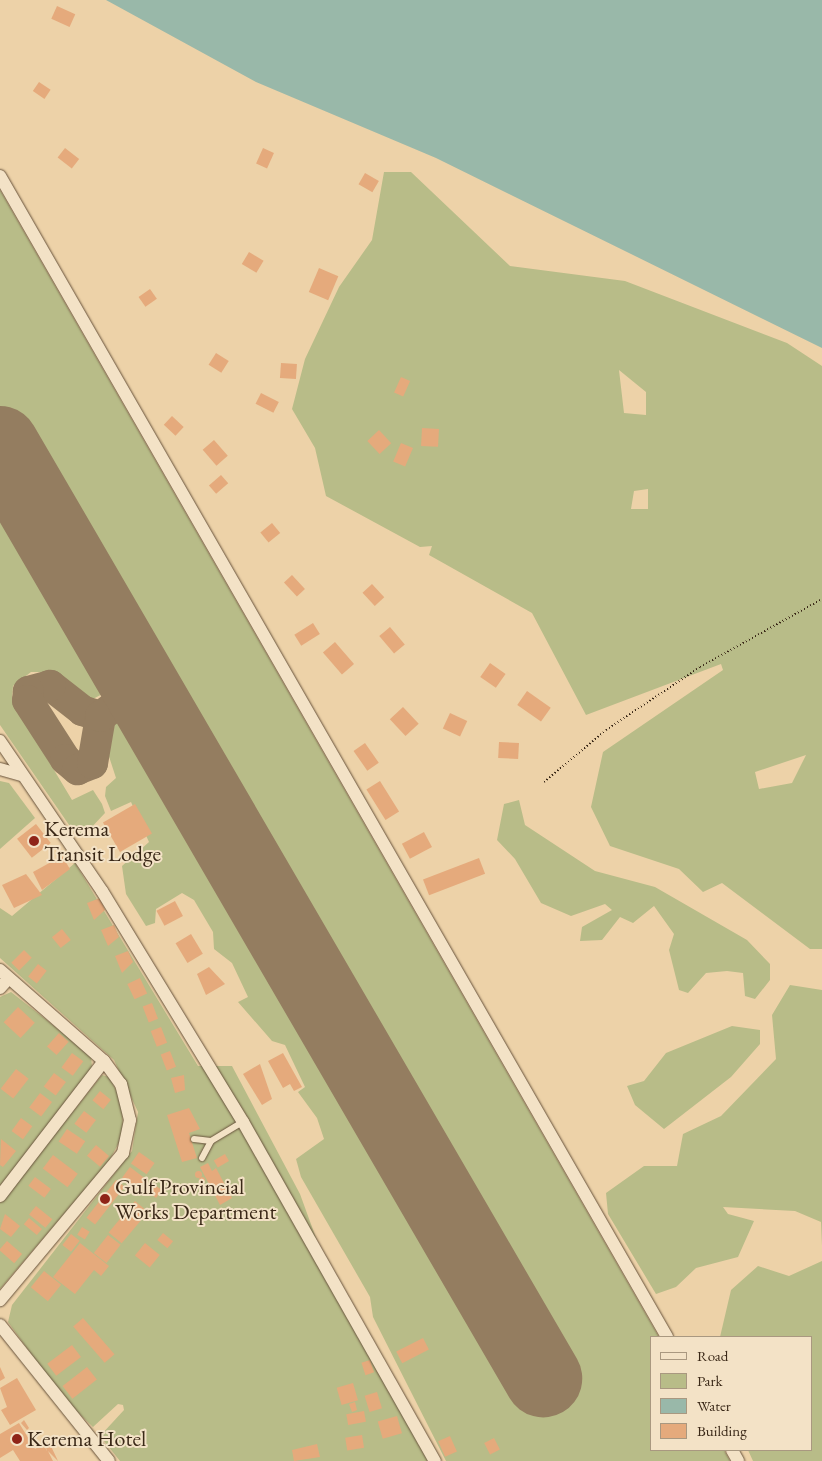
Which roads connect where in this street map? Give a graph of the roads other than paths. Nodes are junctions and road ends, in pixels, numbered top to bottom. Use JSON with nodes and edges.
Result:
{"nodes":[{"id":1,"x":0,"y":176,"type":"edge"},
{"id":2,"x":0,"y":741,"type":"edge"},
{"id":3,"x":0,"y":769,"type":"edge"},
{"id":4,"x":21,"y":775,"type":"junction"},
{"id":5,"x":3,"y":979,"type":"edge"},
{"id":6,"x":104,"y":1061,"type":"junction"},
{"id":7,"x":243,"y":1122,"type":"junction"},
{"id":8,"x":194,"y":1139,"type":"dead end"},
{"id":9,"x":211,"y":1141,"type":"junction"},
{"id":10,"x":202,"y":1158,"type":"dead end"},
{"id":11,"x":0,"y":1196,"type":"edge"},
{"id":12,"x":0,"y":1300,"type":"edge"},
{"id":13,"x":0,"y":1325,"type":"edge"},
{"id":14,"x":666,"y":1336,"type":"edge"},
{"id":15,"x":108,"y":1461,"type":"edge"},
{"id":16,"x":436,"y":1461,"type":"edge"}],
"edges":[{"from":1,"to":14,"type":"street"},
{"from":2,"to":4,"type":"street"},
{"from":3,"to":4,"type":"street"},
{"from":4,"to":7,"type":"street"},
{"from":5,"to":6,"type":"street"},
{"from":6,"to":11,"type":"street"},
{"from":6,"to":12,"type":"street"},
{"from":7,"to":9,"type":"lane"},
{"from":7,"to":16,"type":"street"},
{"from":8,"to":9,"type":"lane"},
{"from":9,"to":10,"type":"lane"},
{"from":13,"to":15,"type":"street"}]}
